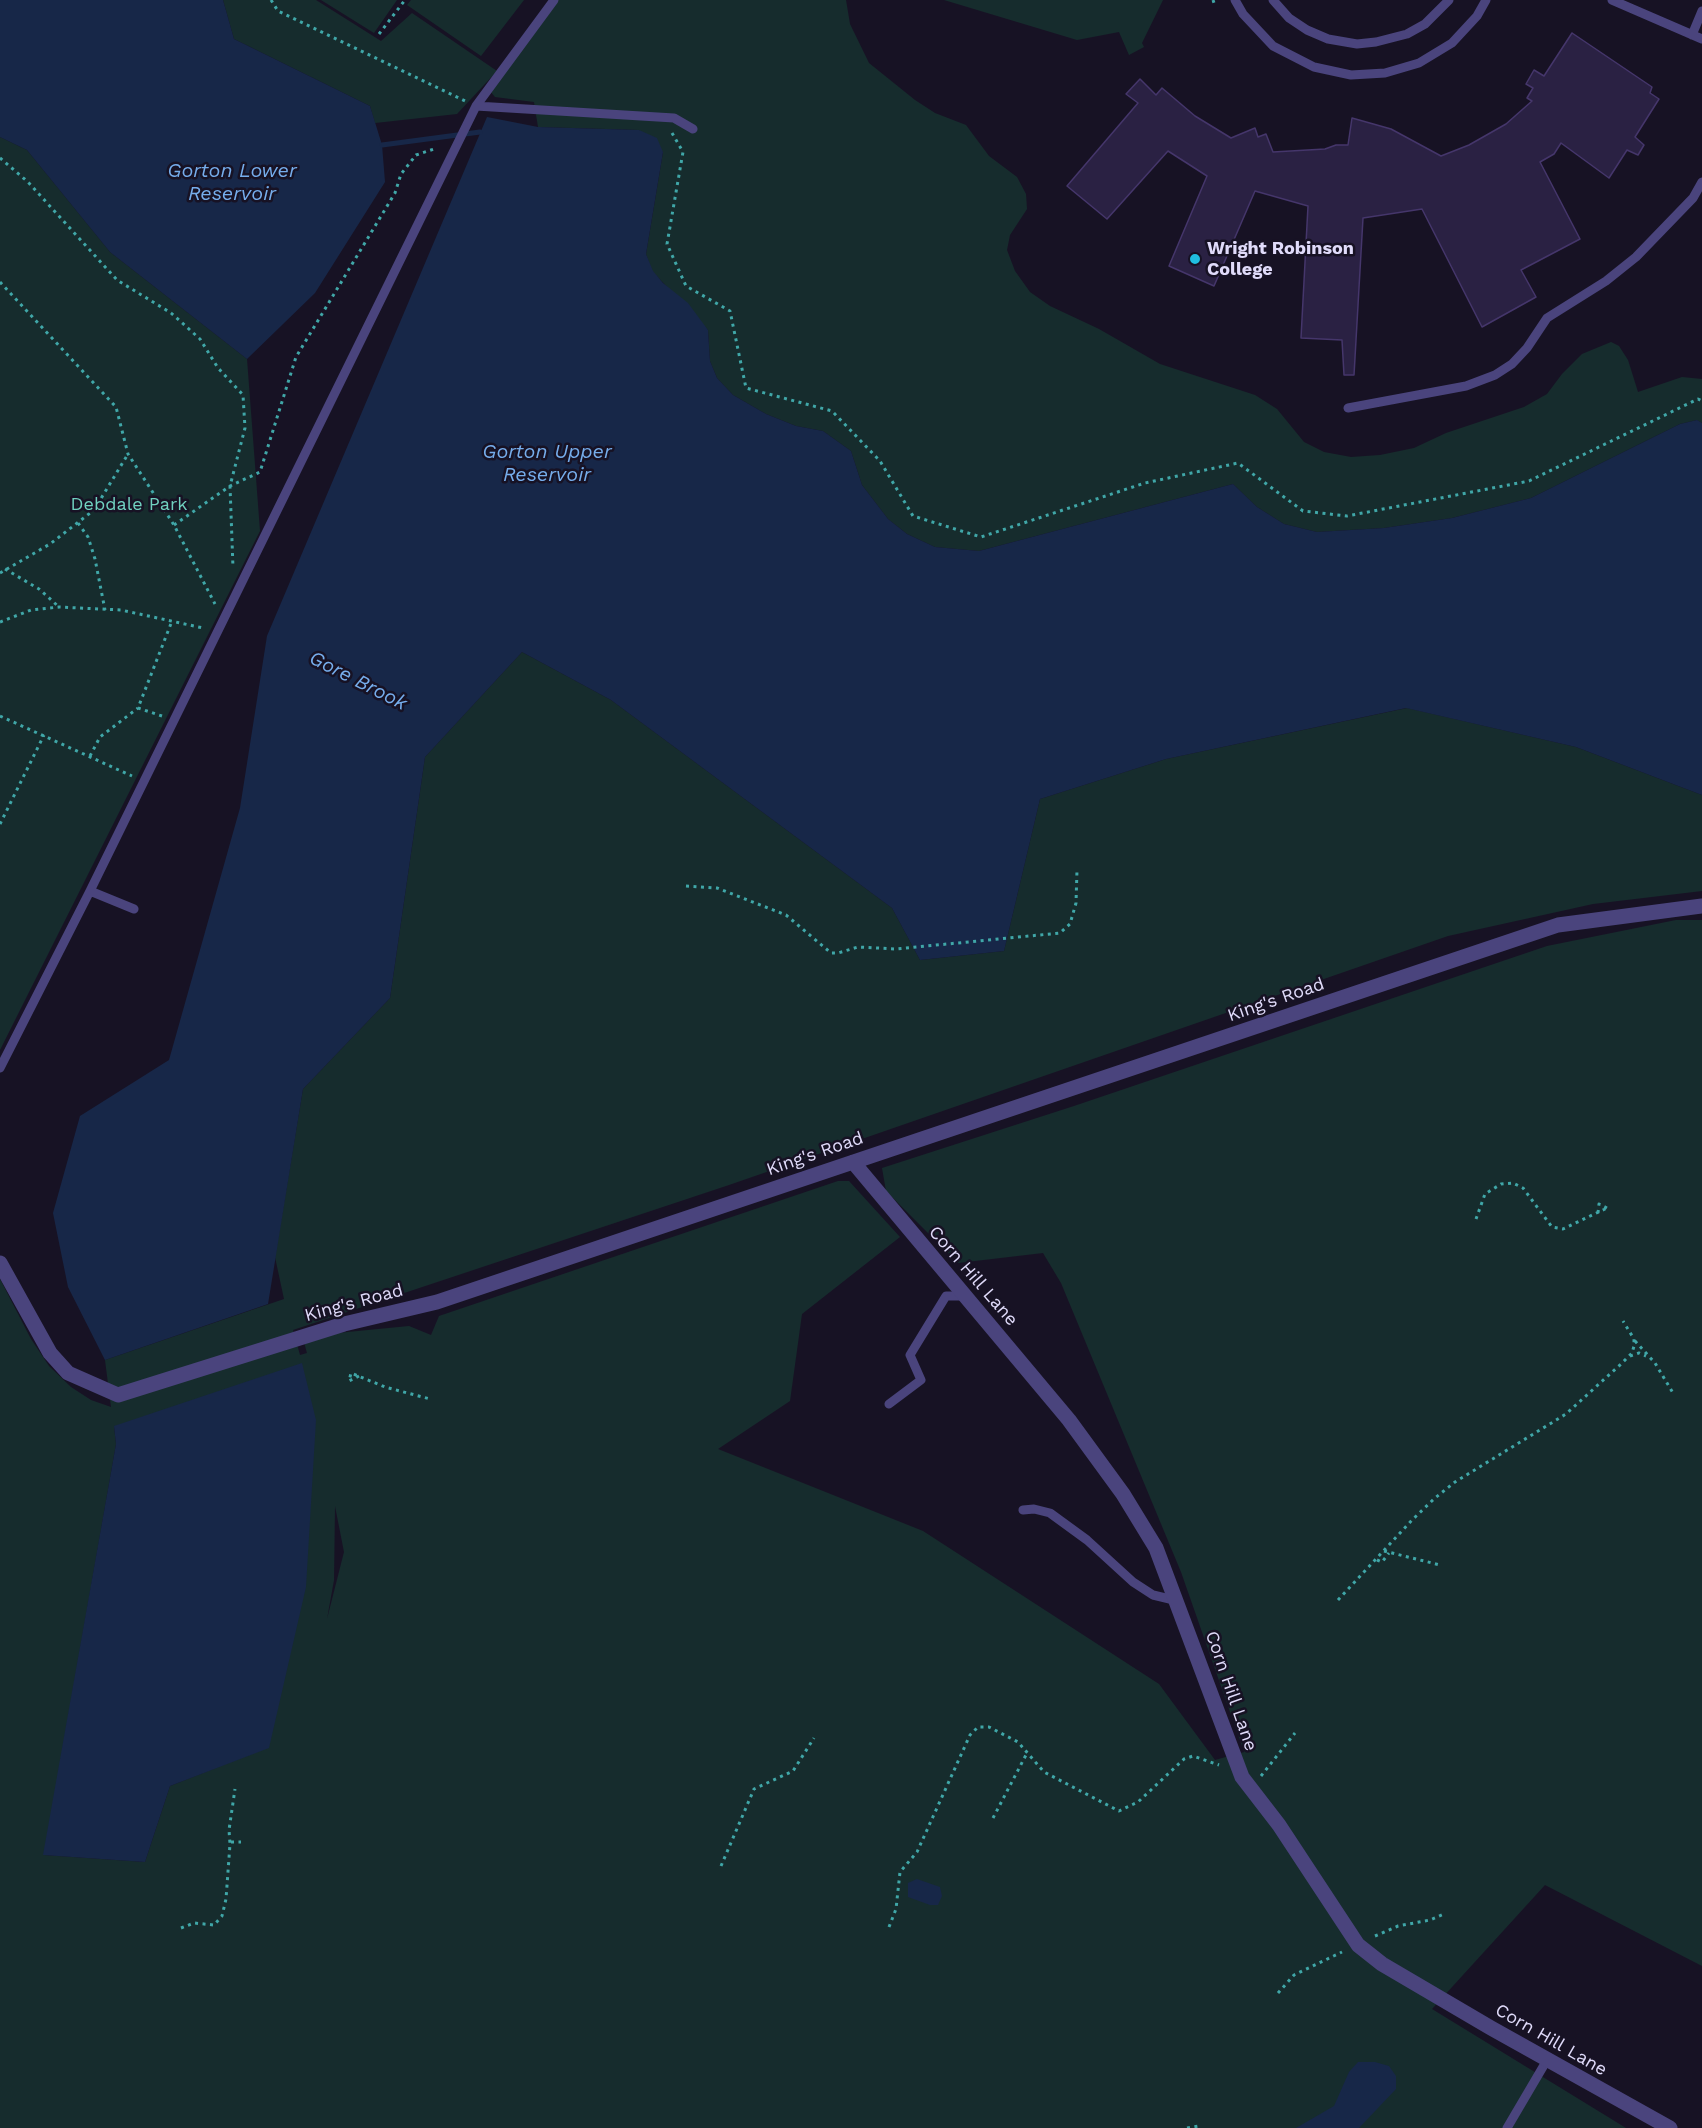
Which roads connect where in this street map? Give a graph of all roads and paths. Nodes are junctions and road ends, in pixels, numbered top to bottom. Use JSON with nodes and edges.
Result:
{"nodes":[{"id":1,"x":272,"y":0,"type":"edge"},
{"id":2,"x":405,"y":0,"type":"edge"},
{"id":3,"x":554,"y":0,"type":"edge"},
{"id":4,"x":1235,"y":0,"type":"edge"},
{"id":5,"x":1273,"y":0,"type":"edge"},
{"id":6,"x":1449,"y":0,"type":"edge"},
{"id":7,"x":1486,"y":0,"type":"edge"},
{"id":8,"x":1612,"y":0,"type":"edge"},
{"id":9,"x":1702,"y":11,"type":"edge"},
{"id":10,"x":379,"y":34,"type":"dead end"},
{"id":11,"x":1692,"y":35,"type":"junction"},
{"id":12,"x":1702,"y":39,"type":"edge"},
{"id":13,"x":476,"y":106,"type":"junction"},
{"id":14,"x":663,"y":118,"type":"junction"},
{"id":15,"x":693,"y":129,"type":"dead end"},
{"id":16,"x":437,"y":148,"type":"dead end"},
{"id":17,"x":0,"y":158,"type":"edge"},
{"id":18,"x":1702,"y":182,"type":"edge"},
{"id":19,"x":0,"y":282,"type":"edge"},
{"id":20,"x":1702,"y":401,"type":"edge"},
{"id":21,"x":1348,"y":408,"type":"dead end"},
{"id":22,"x":128,"y":454,"type":"junction"},
{"id":23,"x":230,"y":486,"type":"junction"},
{"id":24,"x":78,"y":523,"type":"junction"},
{"id":25,"x":174,"y":525,"type":"junction"},
{"id":26,"x":5,"y":569,"type":"junction"},
{"id":27,"x":0,"y":573,"type":"edge"},
{"id":28,"x":229,"y":576,"type":"dead end"},
{"id":29,"x":220,"y":595,"type":"dead end"},
{"id":30,"x":216,"y":605,"type":"junction"},
{"id":31,"x":59,"y":607,"type":"junction"},
{"id":32,"x":105,"y":610,"type":"junction"},
{"id":33,"x":212,"y":613,"type":"dead end"},
{"id":34,"x":223,"y":619,"type":"junction"},
{"id":35,"x":172,"y":621,"type":"junction"},
{"id":36,"x":208,"y":621,"type":"dead end"},
{"id":37,"x":0,"y":622,"type":"edge"},
{"id":38,"x":138,"y":708,"type":"junction"},
{"id":39,"x":0,"y":716,"type":"edge"},
{"id":40,"x":173,"y":721,"type":"junction"},
{"id":41,"x":44,"y":735,"type":"junction"},
{"id":42,"x":90,"y":756,"type":"junction"},
{"id":43,"x":143,"y":781,"type":"junction"},
{"id":44,"x":0,"y":824,"type":"edge"},
{"id":45,"x":1077,"y":870,"type":"dead end"},
{"id":46,"x":686,"y":886,"type":"dead end"},
{"id":47,"x":90,"y":891,"type":"junction"},
{"id":48,"x":1702,"y":906,"type":"edge"},
{"id":49,"x":134,"y":909,"type":"dead end"},
{"id":50,"x":0,"y":1068,"type":"edge"},
{"id":51,"x":853,"y":1162,"type":"junction"},
{"id":52,"x":1598,"y":1214,"type":"dead end"},
{"id":53,"x":1476,"y":1220,"type":"dead end"},
{"id":54,"x":0,"y":1263,"type":"edge"},
{"id":55,"x":966,"y":1296,"type":"junction"},
{"id":56,"x":1623,"y":1321,"type":"dead end"},
{"id":57,"x":1634,"y":1339,"type":"junction"},
{"id":58,"x":1648,"y":1356,"type":"junction"},
{"id":59,"x":1627,"y":1358,"type":"junction"},
{"id":60,"x":359,"y":1376,"type":"dead end"},
{"id":61,"x":1672,"y":1393,"type":"dead end"},
{"id":62,"x":430,"y":1399,"type":"dead end"},
{"id":63,"x":889,"y":1404,"type":"dead end"},
{"id":64,"x":1023,"y":1510,"type":"dead end"},
{"id":65,"x":1384,"y":1551,"type":"junction"},
{"id":66,"x":1389,"y":1553,"type":"junction"},
{"id":67,"x":1377,"y":1559,"type":"junction"},
{"id":68,"x":1440,"y":1565,"type":"dead end"},
{"id":69,"x":1338,"y":1600,"type":"dead end"},
{"id":70,"x":1178,"y":1601,"type":"junction"},
{"id":71,"x":1295,"y":1733,"type":"dead end"},
{"id":72,"x":814,"y":1738,"type":"dead end"},
{"id":73,"x":1027,"y":1753,"type":"junction"},
{"id":74,"x":1245,"y":1781,"type":"junction"},
{"id":75,"x":236,"y":1789,"type":"dead end"},
{"id":76,"x":993,"y":1818,"type":"dead end"},
{"id":77,"x":230,"y":1842,"type":"junction"},
{"id":78,"x":241,"y":1842,"type":"dead end"},
{"id":79,"x":722,"y":1866,"type":"dead end"},
{"id":80,"x":1444,"y":1914,"type":"dead end"},
{"id":81,"x":889,"y":1927,"type":"dead end"},
{"id":82,"x":181,"y":1928,"type":"dead end"},
{"id":83,"x":1358,"y":1945,"type":"junction"},
{"id":84,"x":1278,"y":1993,"type":"dead end"},
{"id":85,"x":1547,"y":2060,"type":"junction"},
{"id":86,"x":1199,"y":2126,"type":"dead end"},
{"id":87,"x":1187,"y":2128,"type":"edge"},
{"id":88,"x":1507,"y":2128,"type":"edge"},
{"id":89,"x":1670,"y":2128,"type":"edge"}],
"edges":[{"from":1,"to":13,"type":"path"},
{"from":2,"to":10,"type":"path"},
{"from":3,"to":13,"type":"lane"},
{"from":4,"to":7,"type":"lane"},
{"from":5,"to":6,"type":"lane"},
{"from":8,"to":11,"type":"lane"},
{"from":9,"to":11,"type":"lane"},
{"from":11,"to":12,"type":"lane"},
{"from":13,"to":14,"type":"lane"},
{"from":13,"to":34,"type":"lane"},
{"from":14,"to":15,"type":"lane"},
{"from":14,"to":20,"type":"path"},
{"from":16,"to":23,"type":"path"},
{"from":17,"to":23,"type":"path"},
{"from":18,"to":21,"type":"lane"},
{"from":19,"to":22,"type":"path"},
{"from":22,"to":24,"type":"path"},
{"from":22,"to":25,"type":"path"},
{"from":23,"to":25,"type":"path"},
{"from":23,"to":28,"type":"path"},
{"from":24,"to":26,"type":"path"},
{"from":24,"to":32,"type":"path"},
{"from":25,"to":30,"type":"path"},
{"from":26,"to":27,"type":"path"},
{"from":26,"to":31,"type":"path"},
{"from":29,"to":30,"type":"path"},
{"from":30,"to":33,"type":"path"},
{"from":30,"to":34,"type":"path"},
{"from":31,"to":32,"type":"path"},
{"from":31,"to":37,"type":"path"},
{"from":32,"to":35,"type":"path"},
{"from":34,"to":40,"type":"lane"},
{"from":35,"to":36,"type":"path"},
{"from":35,"to":38,"type":"path"},
{"from":38,"to":40,"type":"path"},
{"from":38,"to":42,"type":"path"},
{"from":39,"to":41,"type":"path"},
{"from":40,"to":43,"type":"lane"},
{"from":41,"to":42,"type":"path"},
{"from":41,"to":44,"type":"path"},
{"from":42,"to":43,"type":"path"},
{"from":43,"to":47,"type":"lane"},
{"from":45,"to":46,"type":"path"},
{"from":47,"to":49,"type":"lane"},
{"from":47,"to":50,"type":"lane"},
{"from":48,"to":51,"type":"street","name":"King's Road"},
{"from":51,"to":54,"type":"street","name":"King's Road"},
{"from":51,"to":55,"type":"street","name":"Corn Hill Lane"},
{"from":52,"to":53,"type":"path"},
{"from":55,"to":63,"type":"lane"},
{"from":55,"to":70,"type":"street","name":"Corn Hill Lane"},
{"from":56,"to":57,"type":"path"},
{"from":57,"to":58,"type":"path"},
{"from":57,"to":59,"type":"path"},
{"from":58,"to":59,"type":"path"},
{"from":58,"to":61,"type":"path"},
{"from":59,"to":65,"type":"path"},
{"from":60,"to":62,"type":"path"},
{"from":64,"to":70,"type":"lane"},
{"from":65,"to":66,"type":"path"},
{"from":65,"to":67,"type":"path"},
{"from":66,"to":67,"type":"path"},
{"from":66,"to":68,"type":"path"},
{"from":67,"to":69,"type":"path"},
{"from":70,"to":74,"type":"street","name":"Corn Hill Lane"},
{"from":71,"to":74,"type":"path"},
{"from":72,"to":79,"type":"path"},
{"from":73,"to":74,"type":"path"},
{"from":73,"to":76,"type":"path"},
{"from":73,"to":81,"type":"path"},
{"from":74,"to":83,"type":"street","name":"Corn Hill Lane"},
{"from":75,"to":77,"type":"path"},
{"from":77,"to":78,"type":"path"},
{"from":77,"to":82,"type":"path"},
{"from":80,"to":83,"type":"path"},
{"from":83,"to":84,"type":"path"},
{"from":83,"to":85,"type":"street","name":"Corn Hill Lane"},
{"from":85,"to":88,"type":"lane"},
{"from":85,"to":89,"type":"street","name":"Corn Hill Lane"},
{"from":86,"to":87,"type":"path"}]}
